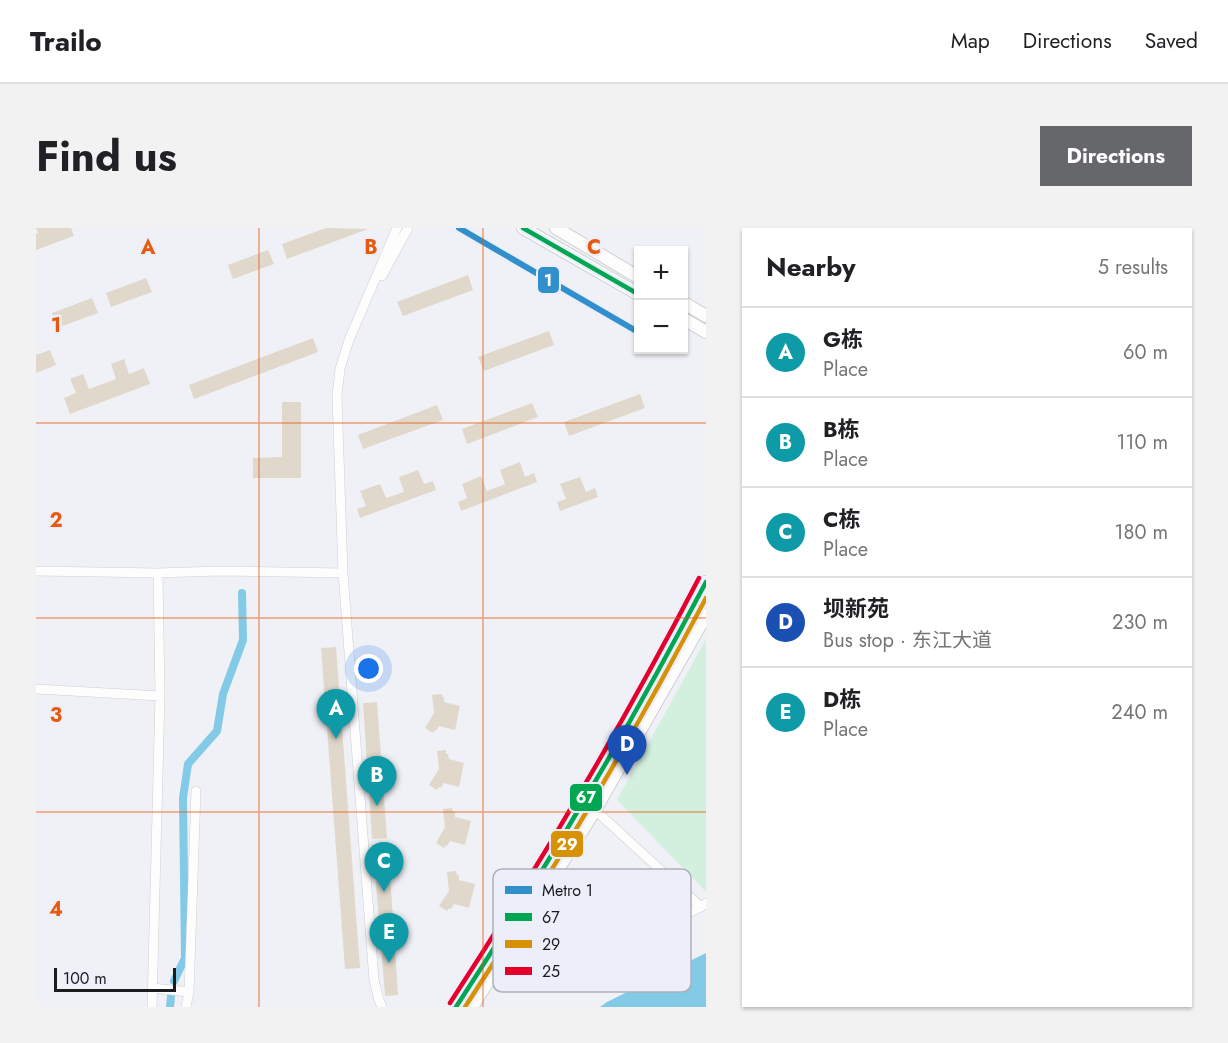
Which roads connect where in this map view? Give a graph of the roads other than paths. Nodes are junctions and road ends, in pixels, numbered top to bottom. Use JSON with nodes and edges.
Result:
{"nodes":[{"id":1,"x":397,"y":228,"type":"edge"},
{"id":2,"x":408,"y":228,"type":"edge"},
{"id":3,"x":522,"y":228,"type":"edge"},
{"id":4,"x":556,"y":228,"type":"edge"},
{"id":5,"x":634,"y":274,"type":"edge"},
{"id":6,"x":634,"y":291,"type":"edge"},
{"id":7,"x":688,"y":305,"type":"edge"},
{"id":8,"x":706,"y":316,"type":"edge"},
{"id":9,"x":688,"y":321,"type":"edge"},
{"id":10,"x":706,"y":332,"type":"edge"},
{"id":11,"x":349,"y":339,"type":"junction"},
{"id":12,"x":36,"y":571,"type":"edge"},
{"id":13,"x":158,"y":573,"type":"junction"},
{"id":14,"x":343,"y":573,"type":"junction"},
{"id":15,"x":706,"y":582,"type":"edge"},
{"id":16,"x":706,"y":615,"type":"edge"},
{"id":17,"x":36,"y":689,"type":"edge"},
{"id":18,"x":160,"y":696,"type":"junction"},
{"id":19,"x":196,"y":791,"type":"dead end"},
{"id":20,"x":595,"y":810,"type":"junction"},
{"id":21,"x":543,"y":869,"type":"edge"},
{"id":22,"x":559,"y":869,"type":"edge"},
{"id":23,"x":663,"y":869,"type":"edge"},
{"id":24,"x":691,"y":894,"type":"edge"},
{"id":25,"x":704,"y":905,"type":"edge"},
{"id":26,"x":493,"y":950,"type":"edge"},
{"id":27,"x":493,"y":975,"type":"edge"},
{"id":28,"x":153,"y":988,"type":"junction"},
{"id":29,"x":189,"y":992,"type":"junction"},
{"id":30,"x":152,"y":1007,"type":"edge"},
{"id":31,"x":186,"y":1007,"type":"edge"},
{"id":32,"x":382,"y":1007,"type":"edge"},
{"id":33,"x":456,"y":1007,"type":"edge"},
{"id":34,"x":472,"y":1007,"type":"edge"}],
"edges":[{"from":1,"to":11,"type":"street"},
{"from":2,"to":11,"type":"street"},
{"from":3,"to":6,"type":"main road"},
{"from":4,"to":5,"type":"main road"},
{"from":7,"to":8,"type":"main road"},
{"from":9,"to":10,"type":"main road"},
{"from":11,"to":14,"type":"street"},
{"from":12,"to":13,"type":"street"},
{"from":13,"to":14,"type":"street"},
{"from":13,"to":18,"type":"street"},
{"from":14,"to":32,"type":"street"},
{"from":15,"to":21,"type":"main road"},
{"from":16,"to":20,"type":"main road"},
{"from":17,"to":18,"type":"street"},
{"from":18,"to":28,"type":"street"},
{"from":19,"to":29,"type":"street"},
{"from":20,"to":22,"type":"main road"},
{"from":20,"to":23,"type":"street"},
{"from":24,"to":25,"type":"street"},
{"from":26,"to":33,"type":"main road"},
{"from":27,"to":34,"type":"main road"},
{"from":28,"to":29,"type":"street"},
{"from":28,"to":30,"type":"street"},
{"from":29,"to":31,"type":"street"}]}
